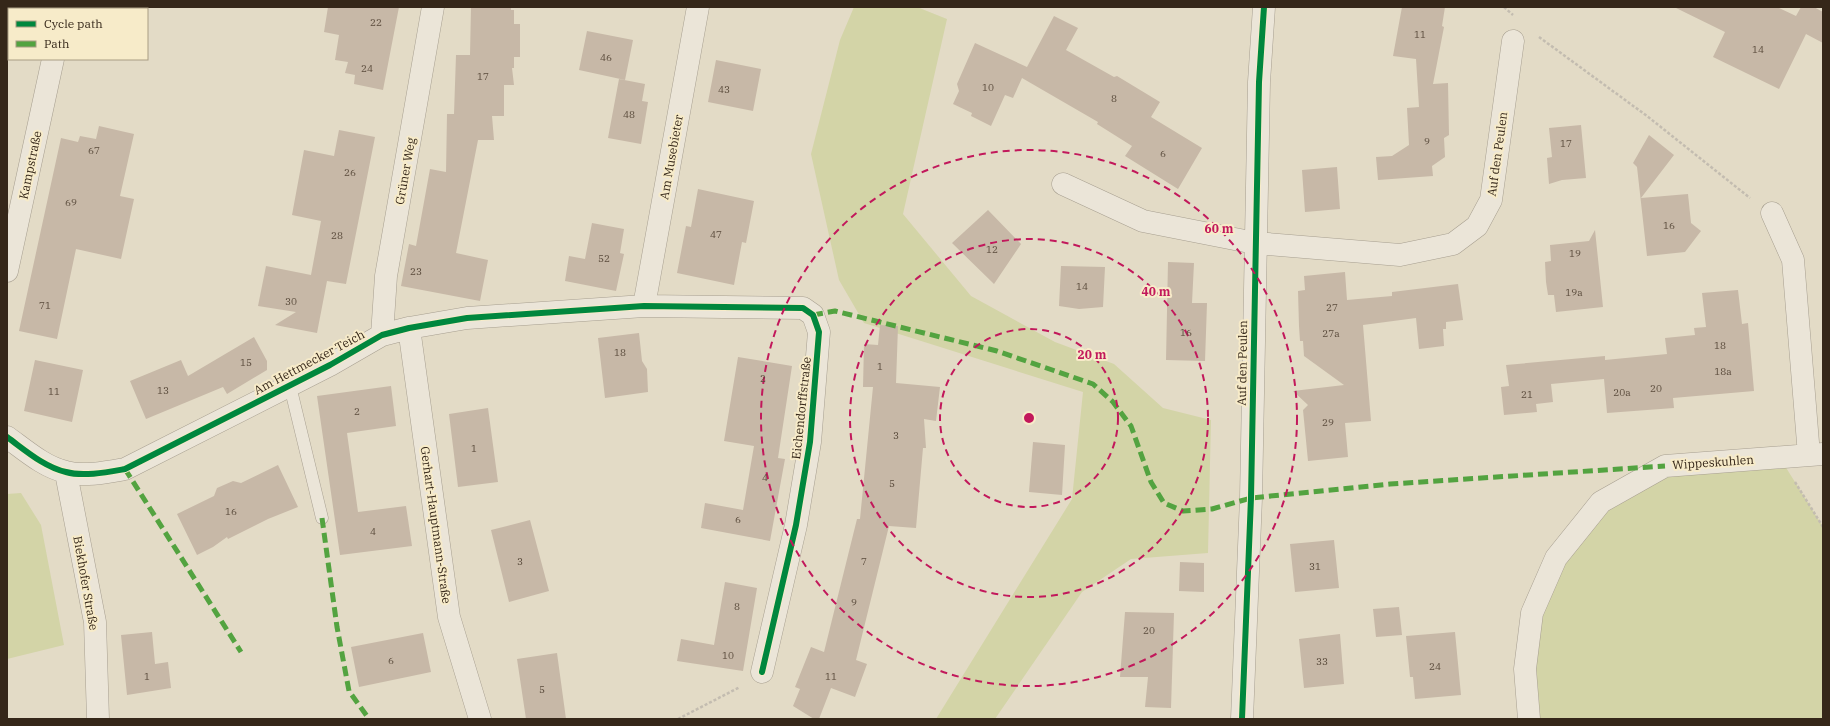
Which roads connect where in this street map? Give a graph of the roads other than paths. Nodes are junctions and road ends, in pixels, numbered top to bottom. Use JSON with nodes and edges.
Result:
{"nodes":[{"id":1,"x":433,"y":7,"type":"edge"},
{"id":2,"x":698,"y":7,"type":"edge"},
{"id":3,"x":1264,"y":7,"type":"edge"},
{"id":4,"x":1516,"y":31,"type":"road end"},
{"id":5,"x":53,"y":60,"type":"edge"},
{"id":6,"x":1063,"y":184,"type":"dead end"},
{"id":7,"x":1772,"y":212,"type":"road end"},
{"id":8,"x":1255,"y":243,"type":"junction"},
{"id":9,"x":7,"y":271,"type":"edge"},
{"id":10,"x":644,"y":306,"type":"junction"},
{"id":11,"x":408,"y":328,"type":"junction"},
{"id":12,"x":382,"y":335,"type":"junction"},
{"id":13,"x":290,"y":386,"type":"junction"},
{"id":14,"x":7,"y":437,"type":"edge"},
{"id":15,"x":1816,"y":455,"type":"edge"},
{"id":16,"x":66,"y":473,"type":"junction"},
{"id":17,"x":322,"y":518,"type":"dead end"},
{"id":18,"x":762,"y":672,"type":"road end"},
{"id":19,"x":98,"y":719,"type":"edge"},
{"id":20,"x":480,"y":719,"type":"edge"},
{"id":21,"x":1242,"y":719,"type":"edge"},
{"id":22,"x":1529,"y":719,"type":"edge"}],
"edges":[{"from":1,"to":12,"type":"street","name":"Grüner Weg"},
{"from":2,"to":10,"type":"street","name":"Am Musebieter"},
{"from":3,"to":8,"type":"street","name":"Auf den Peulen"},
{"from":4,"to":8,"type":"street","name":"Auf den Peulen"},
{"from":5,"to":9,"type":"street","name":"Kampstraße"},
{"from":6,"to":8,"type":"street","name":"Auf den Peulen"},
{"from":7,"to":15,"type":"street","name":"Wippeskuhlen"},
{"from":8,"to":21,"type":"street","name":"Auf den Peulen"},
{"from":10,"to":11,"type":"street","name":"Am Hettmecker Teich"},
{"from":10,"to":18,"type":"street","name":"Eichendorffstraße"},
{"from":11,"to":12,"type":"street","name":"Am Hettmecker Teich"},
{"from":11,"to":20,"type":"street","name":"Gerhart-Hauptmann-Straße"},
{"from":12,"to":13,"type":"street","name":"Am Hettmecker Teich"},
{"from":13,"to":16,"type":"street","name":"Am Hettmecker Teich"},
{"from":13,"to":17,"type":"lane","name":"Am Hettmecker Teich"},
{"from":14,"to":16,"type":"street","name":"Am Hettmecker Teich"},
{"from":15,"to":22,"type":"street","name":"Wippeskuhlen"},
{"from":16,"to":19,"type":"street","name":"Biekhofer Straße"}]}
